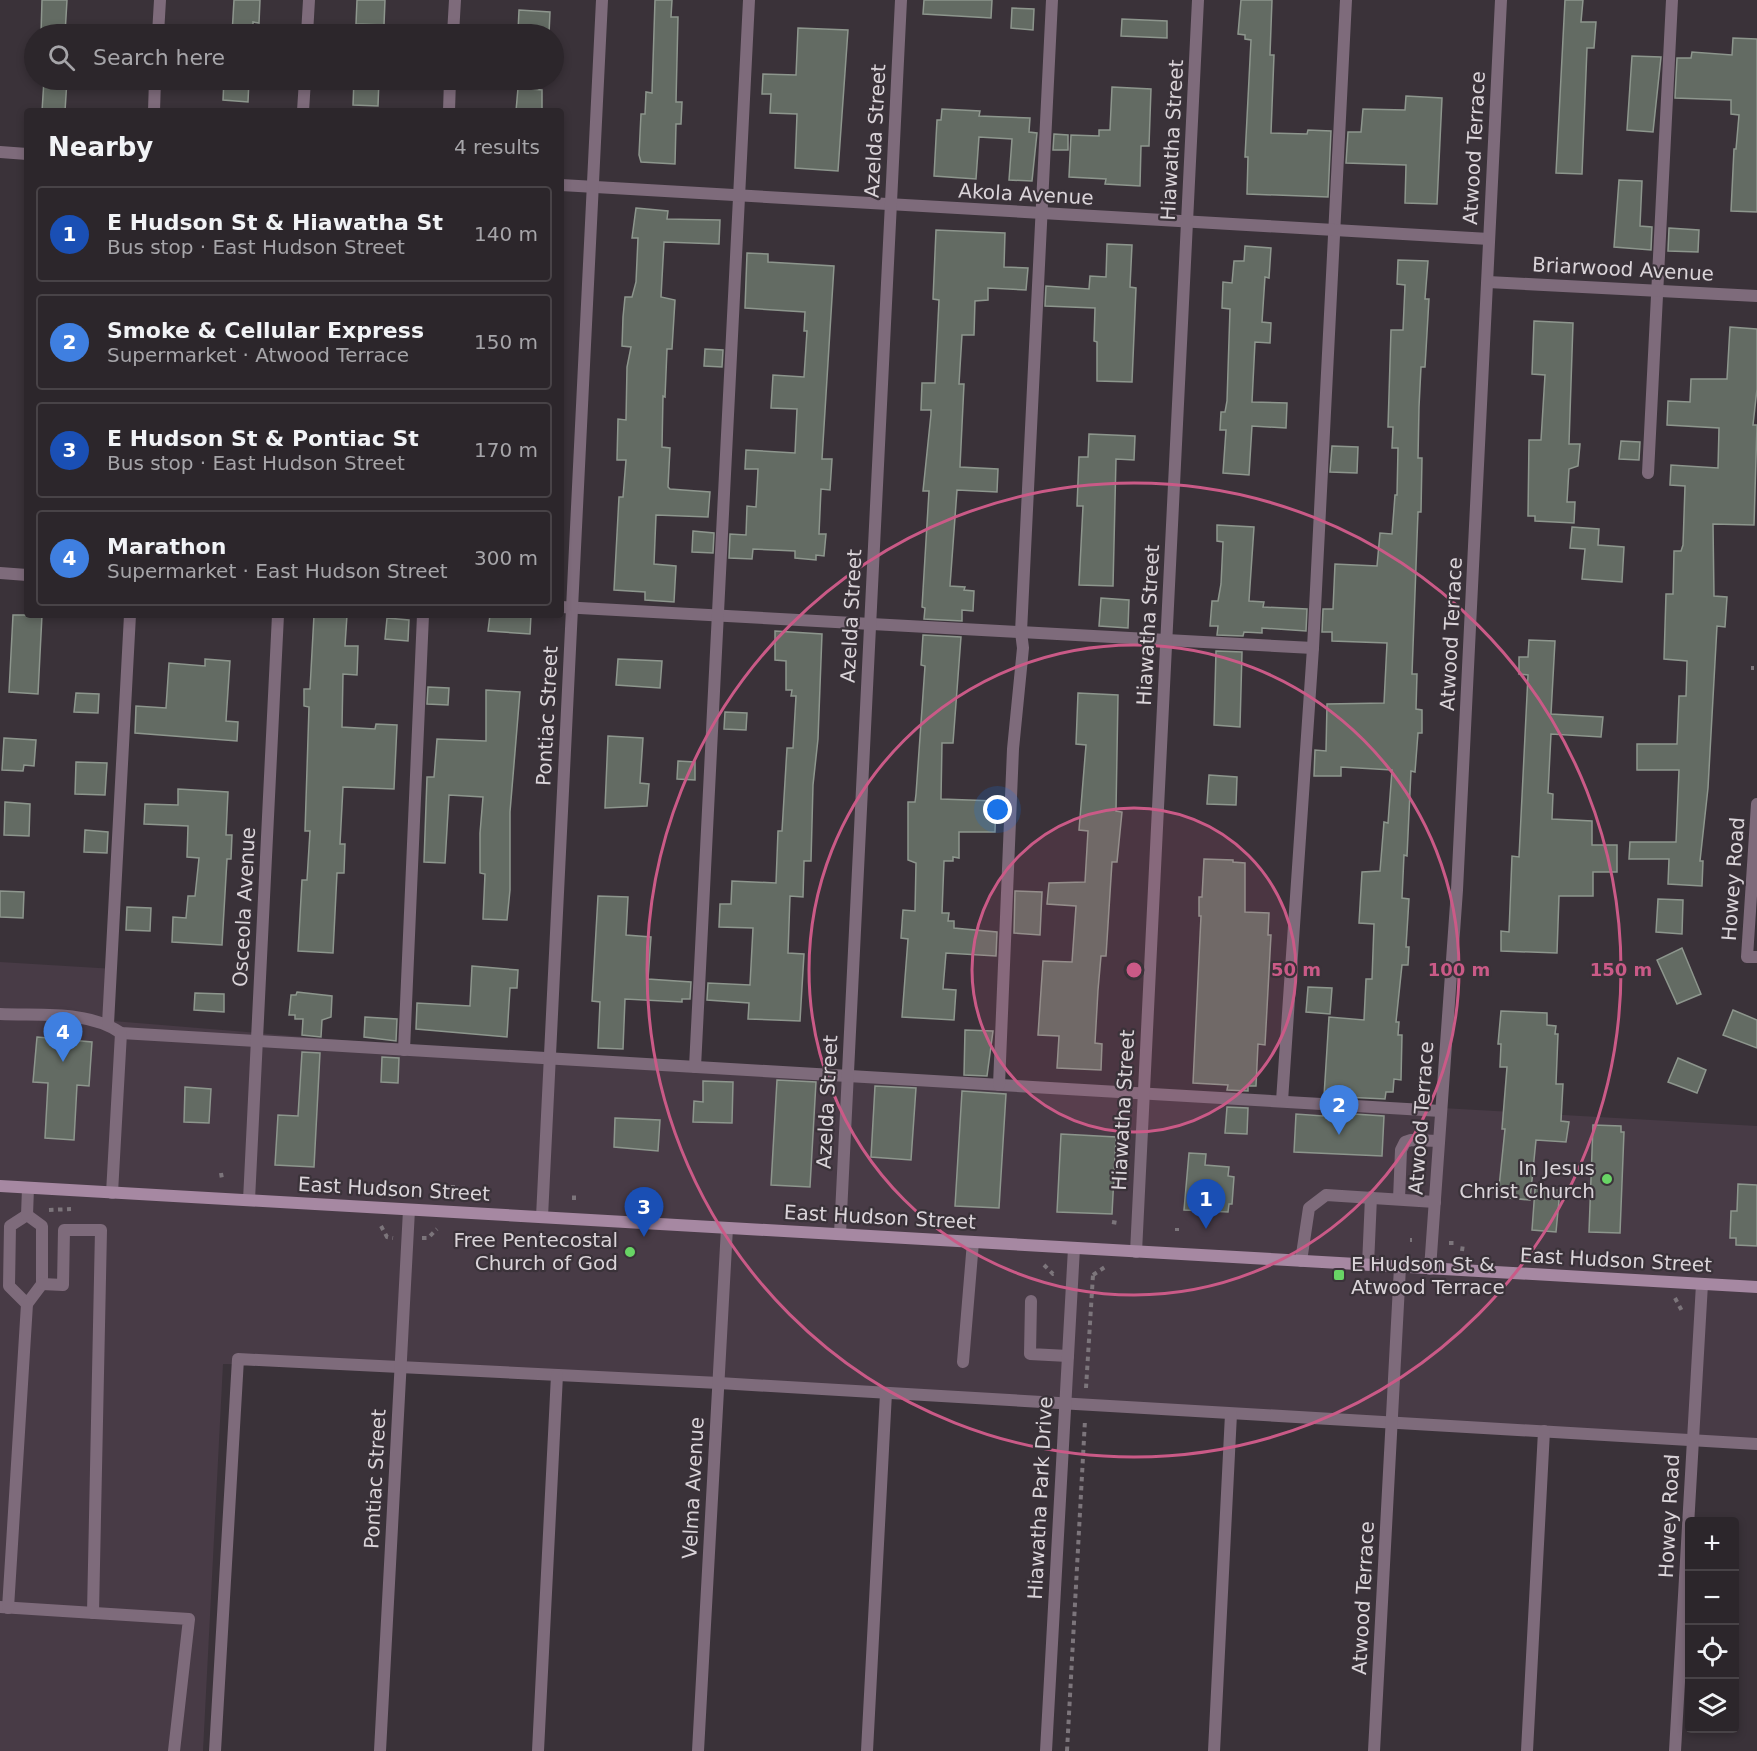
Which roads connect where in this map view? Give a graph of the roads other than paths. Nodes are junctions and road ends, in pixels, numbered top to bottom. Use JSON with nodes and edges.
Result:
{"nodes":[{"id":1,"x":160,"y":0,"type":"edge"},
{"id":2,"x":309,"y":0,"type":"edge"},
{"id":3,"x":455,"y":0,"type":"edge"},
{"id":4,"x":602,"y":0,"type":"edge"},
{"id":5,"x":748,"y":0,"type":"edge"},
{"id":6,"x":901,"y":0,"type":"edge"},
{"id":7,"x":1052,"y":0,"type":"edge"},
{"id":8,"x":1198,"y":0,"type":"edge"},
{"id":9,"x":1346,"y":0,"type":"edge"},
{"id":10,"x":1501,"y":0,"type":"edge"},
{"id":11,"x":1672,"y":0,"type":"edge"},
{"id":12,"x":159,"y":24,"type":"edge"},
{"id":13,"x":308,"y":24,"type":"edge"},
{"id":14,"x":454,"y":24,"type":"edge"},
{"id":15,"x":155,"y":90,"type":"edge"},
{"id":16,"x":304,"y":90,"type":"edge"},
{"id":17,"x":450,"y":90,"type":"edge"},
{"id":18,"x":154,"y":108,"type":"edge"},
{"id":19,"x":303,"y":108,"type":"edge"},
{"id":20,"x":449,"y":108,"type":"edge"},
{"id":21,"x":0,"y":152,"type":"edge"},
{"id":22,"x":24,"y":154,"type":"edge"},
{"id":23,"x":564,"y":185,"type":"edge"},
{"id":24,"x":593,"y":186,"type":"junction"},
{"id":25,"x":738,"y":196,"type":"junction"},
{"id":26,"x":891,"y":206,"type":"junction"},
{"id":27,"x":1041,"y":214,"type":"junction"},
{"id":28,"x":1188,"y":222,"type":"junction"},
{"id":29,"x":1334,"y":231,"type":"junction"},
{"id":30,"x":1490,"y":239,"type":"junction"},
{"id":31,"x":1488,"y":282,"type":"junction"},
{"id":32,"x":1655,"y":291,"type":"junction"},
{"id":33,"x":1757,"y":296,"type":"edge"},
{"id":34,"x":1648,"y":473,"type":"dead end"},
{"id":35,"x":0,"y":573,"type":"edge"},
{"id":36,"x":24,"y":575,"type":"edge"},
{"id":37,"x":567,"y":607,"type":"edge"},
{"id":38,"x":718,"y":615,"type":"junction"},
{"id":39,"x":130,"y":618,"type":"edge"},
{"id":40,"x":278,"y":618,"type":"edge"},
{"id":41,"x":423,"y":618,"type":"edge"},
{"id":42,"x":869,"y":625,"type":"junction"},
{"id":43,"x":1021,"y":632,"type":"junction"},
{"id":44,"x":1167,"y":642,"type":"junction"},
{"id":45,"x":1313,"y":648,"type":"junction"},
{"id":46,"x":1757,"y":804,"type":"edge"},
{"id":47,"x":1752,"y":957,"type":"edge"},
{"id":48,"x":0,"y":1014,"type":"edge"},
{"id":49,"x":108,"y":1024,"type":"junction"},
{"id":50,"x":121,"y":1033,"type":"junction"},
{"id":51,"x":257,"y":1041,"type":"junction"},
{"id":52,"x":404,"y":1050,"type":"junction"},
{"id":53,"x":550,"y":1059,"type":"junction"},
{"id":54,"x":695,"y":1067,"type":"junction"},
{"id":55,"x":848,"y":1076,"type":"junction"},
{"id":56,"x":999,"y":1085,"type":"junction"},
{"id":57,"x":1144,"y":1093,"type":"junction"},
{"id":58,"x":1282,"y":1101,"type":"junction"},
{"id":59,"x":1441,"y":1111,"type":"junction"},
{"id":60,"x":1439,"y":1141,"type":"junction"},
{"id":61,"x":0,"y":1186,"type":"edge"},
{"id":62,"x":28,"y":1188,"type":"junction"},
{"id":63,"x":112,"y":1192,"type":"junction"},
{"id":64,"x":1371,"y":1197,"type":"junction"},
{"id":65,"x":1399,"y":1199,"type":"junction"},
{"id":66,"x":249,"y":1200,"type":"junction"},
{"id":67,"x":1435,"y":1202,"type":"junction"},
{"id":68,"x":409,"y":1209,"type":"junction"},
{"id":69,"x":27,"y":1215,"type":"junction"},
{"id":70,"x":542,"y":1217,"type":"junction"},
{"id":71,"x":727,"y":1228,"type":"junction"},
{"id":72,"x":840,"y":1234,"type":"junction"},
{"id":73,"x":973,"y":1242,"type":"junction"},
{"id":74,"x":1074,"y":1248,"type":"junction"},
{"id":75,"x":1136,"y":1252,"type":"junction"},
{"id":76,"x":1301,"y":1261,"type":"junction"},
{"id":77,"x":1368,"y":1265,"type":"junction"},
{"id":78,"x":1400,"y":1267,"type":"junction"},
{"id":79,"x":1430,"y":1269,"type":"junction"},
{"id":80,"x":42,"y":1284,"type":"junction"},
{"id":81,"x":1702,"y":1284,"type":"junction"},
{"id":82,"x":4,"y":1285,"type":"edge"},
{"id":83,"x":1757,"y":1287,"type":"edge"},
{"id":84,"x":1031,"y":1301,"type":"dead end"},
{"id":85,"x":27,"y":1304,"type":"junction"},
{"id":86,"x":1068,"y":1356,"type":"junction"},
{"id":87,"x":963,"y":1362,"type":"dead end"},
{"id":88,"x":401,"y":1367,"type":"junction"},
{"id":89,"x":557,"y":1375,"type":"junction"},
{"id":90,"x":719,"y":1383,"type":"junction"},
{"id":91,"x":886,"y":1393,"type":"junction"},
{"id":92,"x":1065,"y":1404,"type":"junction"},
{"id":93,"x":1231,"y":1414,"type":"junction"},
{"id":94,"x":1392,"y":1423,"type":"junction"},
{"id":95,"x":1544,"y":1431,"type":"junction"},
{"id":96,"x":1693,"y":1440,"type":"junction"},
{"id":97,"x":1757,"y":1444,"type":"edge"},
{"id":98,"x":4,"y":1608,"type":"edge"},
{"id":99,"x":93,"y":1613,"type":"junction"},
{"id":100,"x":174,"y":1751,"type":"edge"},
{"id":101,"x":215,"y":1751,"type":"edge"},
{"id":102,"x":380,"y":1751,"type":"edge"},
{"id":103,"x":538,"y":1751,"type":"edge"},
{"id":104,"x":698,"y":1751,"type":"edge"},
{"id":105,"x":867,"y":1751,"type":"edge"},
{"id":106,"x":1046,"y":1751,"type":"edge"},
{"id":107,"x":1214,"y":1751,"type":"edge"},
{"id":108,"x":1374,"y":1751,"type":"edge"},
{"id":109,"x":1527,"y":1751,"type":"edge"},
{"id":110,"x":1675,"y":1751,"type":"edge"}],
"edges":[{"from":1,"to":12,"type":"street"},
{"from":2,"to":13,"type":"street"},
{"from":3,"to":14,"type":"street"},
{"from":4,"to":24,"type":"street","name":"Pontiac Street"},
{"from":5,"to":25,"type":"street"},
{"from":6,"to":26,"type":"street","name":"Azelda Street"},
{"from":7,"to":27,"type":"street"},
{"from":8,"to":28,"type":"street","name":"Hiawatha Street"},
{"from":9,"to":29,"type":"street"},
{"from":10,"to":30,"type":"street","name":"Atwood Terrace"},
{"from":11,"to":32,"type":"street"},
{"from":15,"to":18,"type":"street"},
{"from":16,"to":19,"type":"street"},
{"from":17,"to":20,"type":"street"},
{"from":21,"to":22,"type":"street"},
{"from":23,"to":24,"type":"street","name":"Akola Avenue"},
{"from":24,"to":25,"type":"street","name":"Akola Avenue"},
{"from":24,"to":37,"type":"street","name":"Pontiac Street"},
{"from":25,"to":26,"type":"street","name":"Akola Avenue"},
{"from":25,"to":38,"type":"street"},
{"from":26,"to":27,"type":"street","name":"Akola Avenue"},
{"from":26,"to":42,"type":"street","name":"Azelda Street"},
{"from":27,"to":28,"type":"street","name":"Akola Avenue"},
{"from":27,"to":43,"type":"street"},
{"from":28,"to":29,"type":"street","name":"Akola Avenue"},
{"from":28,"to":44,"type":"street","name":"Hiawatha Street"},
{"from":29,"to":30,"type":"street","name":"Akola Avenue"},
{"from":29,"to":45,"type":"street"},
{"from":30,"to":31,"type":"street","name":"Atwood Terrace"},
{"from":31,"to":32,"type":"street","name":"Briarwood Avenue"},
{"from":31,"to":59,"type":"street","name":"Atwood Terrace"},
{"from":32,"to":33,"type":"street","name":"Briarwood Avenue"},
{"from":32,"to":34,"type":"street"},
{"from":35,"to":36,"type":"street"},
{"from":37,"to":38,"type":"street"},
{"from":37,"to":53,"type":"street","name":"Pontiac Street"},
{"from":38,"to":42,"type":"street"},
{"from":38,"to":54,"type":"street"},
{"from":39,"to":49,"type":"street"},
{"from":40,"to":51,"type":"street","name":"Osceola Avenue"},
{"from":41,"to":52,"type":"street"},
{"from":42,"to":43,"type":"street"},
{"from":42,"to":55,"type":"street","name":"Azelda Street"},
{"from":43,"to":44,"type":"street"},
{"from":43,"to":56,"type":"street"},
{"from":44,"to":45,"type":"street"},
{"from":44,"to":57,"type":"street","name":"Hiawatha Street"},
{"from":45,"to":58,"type":"street"},
{"from":46,"to":47,"type":"street","name":"Howey Road"},
{"from":48,"to":49,"type":"street"},
{"from":49,"to":50,"type":"street"},
{"from":50,"to":51,"type":"street"},
{"from":50,"to":63,"type":"street"},
{"from":51,"to":52,"type":"street"},
{"from":51,"to":66,"type":"street","name":"Osceola Avenue"},
{"from":52,"to":53,"type":"street"},
{"from":53,"to":54,"type":"street"},
{"from":53,"to":70,"type":"street","name":"Pontiac Street"},
{"from":54,"to":55,"type":"street"},
{"from":55,"to":56,"type":"street"},
{"from":55,"to":72,"type":"street","name":"Azelda Street"},
{"from":56,"to":57,"type":"street"},
{"from":57,"to":58,"type":"street"},
{"from":57,"to":75,"type":"street","name":"Hiawatha Street"},
{"from":58,"to":59,"type":"street"},
{"from":59,"to":60,"type":"street","name":"Atwood Terrace"},
{"from":60,"to":65,"type":"street"},
{"from":60,"to":67,"type":"street","name":"Atwood Terrace"},
{"from":61,"to":62,"type":"main road","name":"East Hudson Street"},
{"from":62,"to":63,"type":"main road","name":"East Hudson Street"},
{"from":62,"to":69,"type":"street"},
{"from":63,"to":66,"type":"main road","name":"East Hudson Street"},
{"from":64,"to":65,"type":"street"},
{"from":64,"to":76,"type":"street"},
{"from":64,"to":77,"type":"street"},
{"from":65,"to":67,"type":"street"},
{"from":66,"to":68,"type":"main road","name":"East Hudson Street"},
{"from":67,"to":79,"type":"street","name":"Atwood Terrace"},
{"from":68,"to":70,"type":"main road","name":"East Hudson Street"},
{"from":68,"to":88,"type":"street","name":"Pontiac Street"},
{"from":69,"to":80,"type":"street"},
{"from":69,"to":82,"type":"street"},
{"from":70,"to":71,"type":"main road","name":"East Hudson Street"},
{"from":71,"to":72,"type":"main road","name":"East Hudson Street"},
{"from":71,"to":90,"type":"street","name":"Velma Avenue"},
{"from":72,"to":73,"type":"main road","name":"East Hudson Street"},
{"from":73,"to":74,"type":"main road","name":"East Hudson Street"},
{"from":73,"to":87,"type":"street"},
{"from":74,"to":75,"type":"main road","name":"East Hudson Street"},
{"from":74,"to":86,"type":"street","name":"Hiawatha Park Drive"},
{"from":75,"to":76,"type":"main road","name":"East Hudson Street"},
{"from":76,"to":77,"type":"main road","name":"East Hudson Street"},
{"from":77,"to":78,"type":"main road","name":"East Hudson Street"},
{"from":78,"to":79,"type":"main road","name":"East Hudson Street"},
{"from":78,"to":94,"type":"street","name":"Atwood Terrace"},
{"from":79,"to":81,"type":"main road","name":"East Hudson Street"},
{"from":80,"to":85,"type":"street"},
{"from":80,"to":99,"type":"street"},
{"from":81,"to":83,"type":"main road","name":"East Hudson Street"},
{"from":81,"to":96,"type":"street","name":"Howey Road"},
{"from":82,"to":85,"type":"street"},
{"from":84,"to":86,"type":"street"},
{"from":85,"to":98,"type":"street"},
{"from":86,"to":92,"type":"street","name":"Hiawatha Park Drive"},
{"from":88,"to":89,"type":"street"},
{"from":88,"to":101,"type":"street"},
{"from":88,"to":102,"type":"street","name":"Pontiac Street"},
{"from":89,"to":90,"type":"street"},
{"from":89,"to":103,"type":"street"},
{"from":90,"to":91,"type":"street"},
{"from":90,"to":104,"type":"street","name":"Velma Avenue"},
{"from":91,"to":92,"type":"street"},
{"from":91,"to":105,"type":"street"},
{"from":92,"to":93,"type":"street"},
{"from":92,"to":106,"type":"street","name":"Hiawatha Park Drive"},
{"from":93,"to":94,"type":"street"},
{"from":93,"to":107,"type":"street"},
{"from":94,"to":95,"type":"street"},
{"from":94,"to":108,"type":"street","name":"Atwood Terrace"},
{"from":95,"to":96,"type":"street"},
{"from":95,"to":109,"type":"street"},
{"from":96,"to":97,"type":"street"},
{"from":96,"to":110,"type":"street","name":"Howey Road"},
{"from":98,"to":99,"type":"street"},
{"from":99,"to":100,"type":"street"}]}
